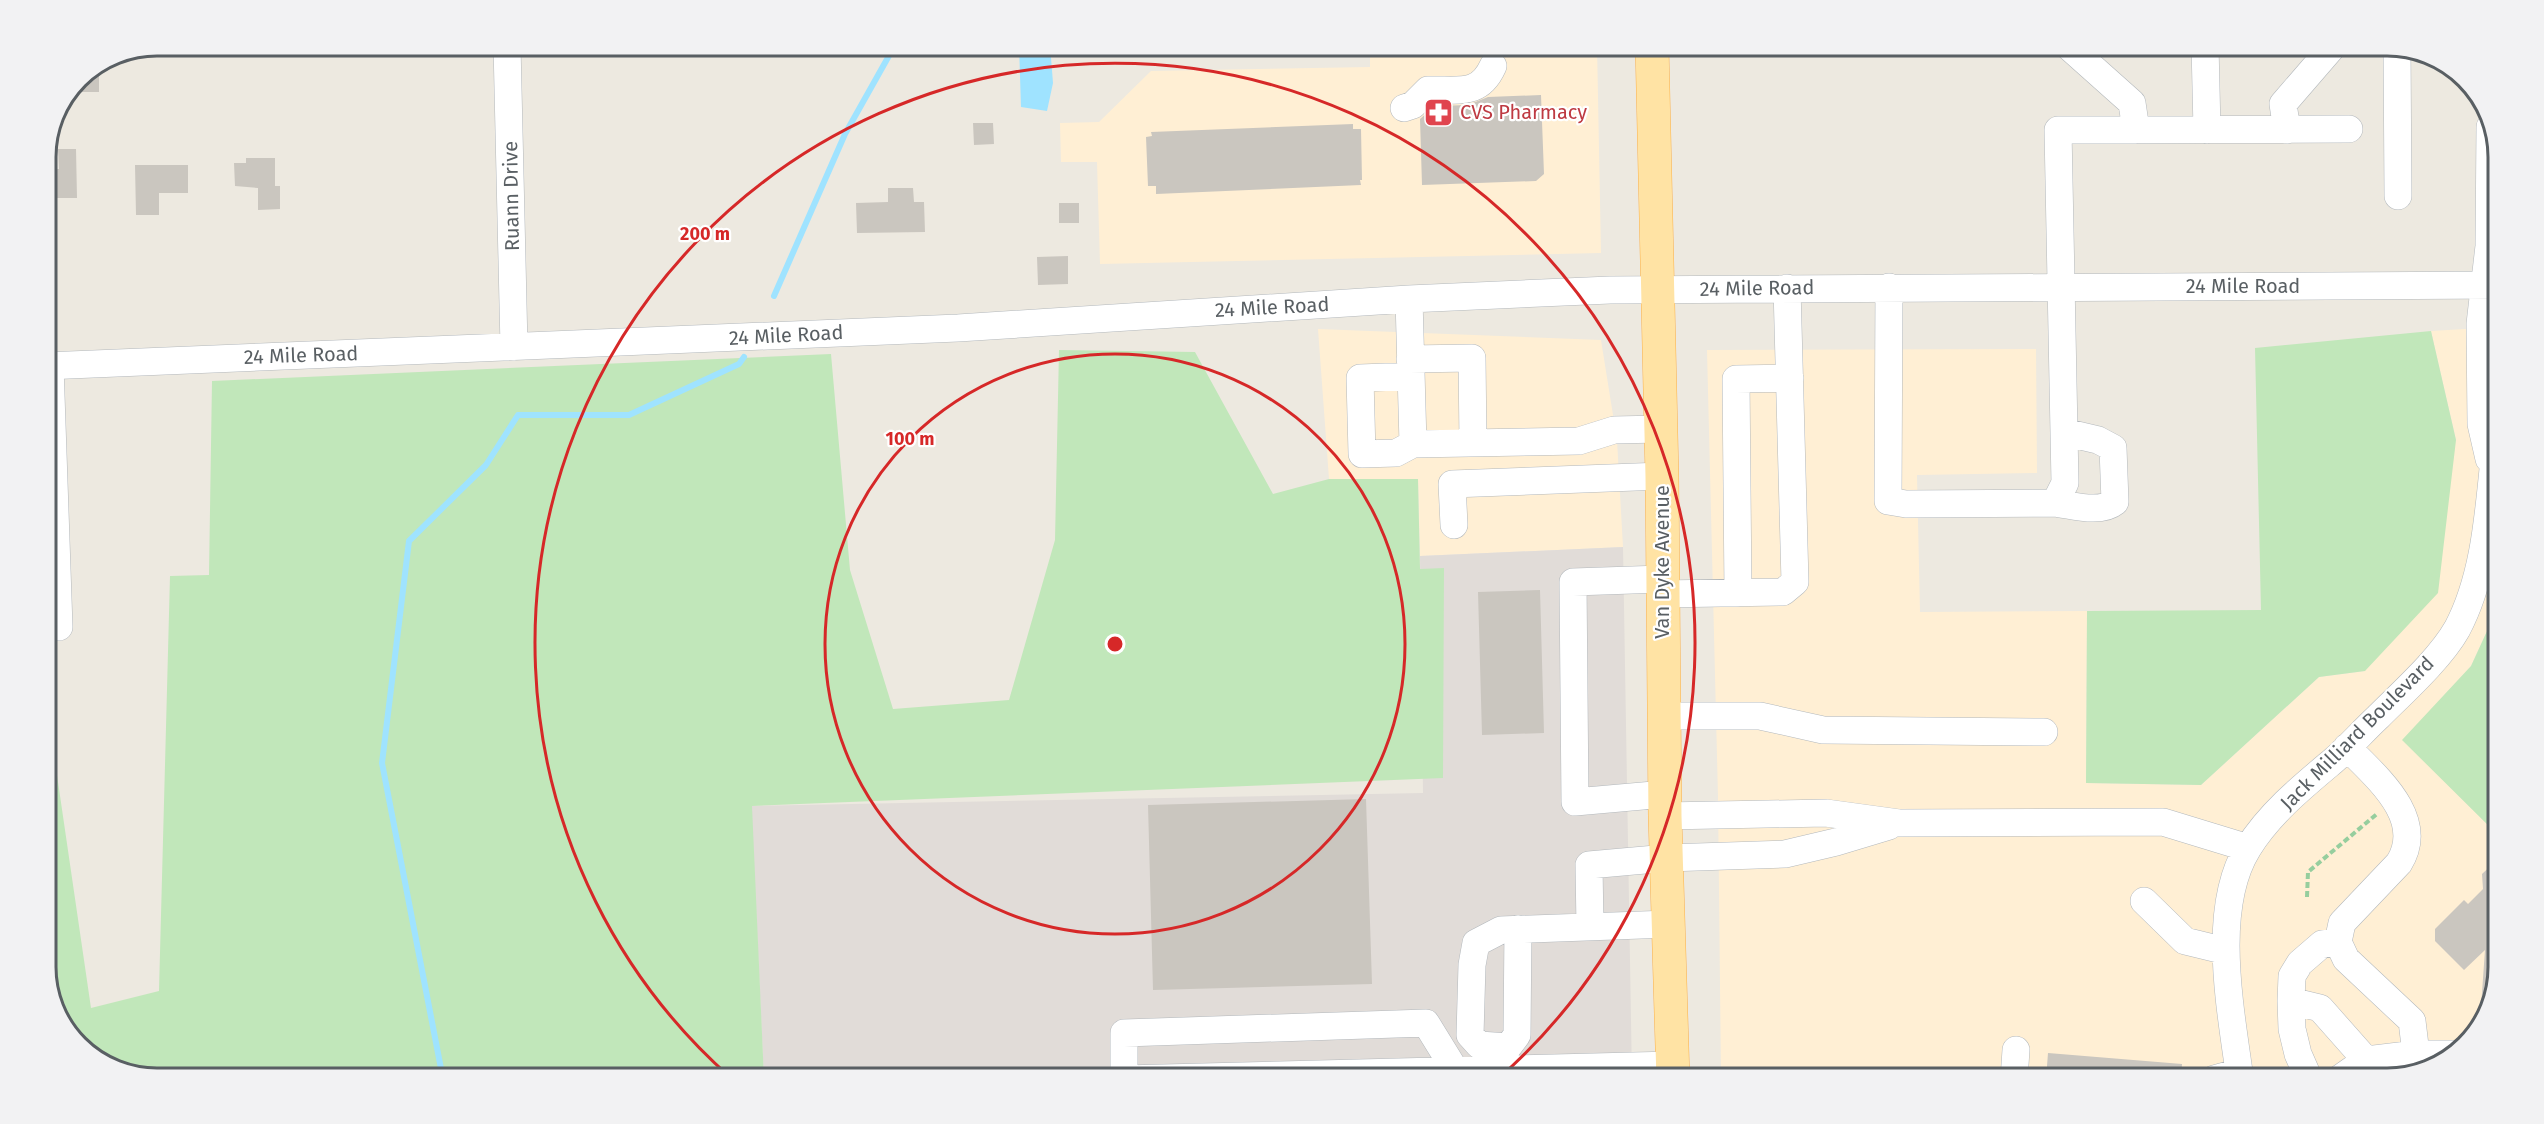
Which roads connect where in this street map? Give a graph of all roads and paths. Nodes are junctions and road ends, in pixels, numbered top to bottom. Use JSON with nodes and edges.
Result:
{"nodes":[{"id":1,"x":507,"y":56,"type":"edge"},
{"id":2,"x":1652,"y":56,"type":"edge"},
{"id":3,"x":2079,"y":56,"type":"edge"},
{"id":4,"x":2205,"y":56,"type":"edge"},
{"id":5,"x":2324,"y":56,"type":"edge"},
{"id":6,"x":2397,"y":57,"type":"edge"},
{"id":7,"x":1493,"y":66,"type":"dead end"},
{"id":8,"x":1404,"y":108,"type":"dead end"},
{"id":9,"x":2349,"y":129,"type":"dead end"},
{"id":10,"x":2136,"y":130,"type":"junction"},
{"id":11,"x":2207,"y":130,"type":"junction"},
{"id":12,"x":2287,"y":130,"type":"junction"},
{"id":13,"x":2398,"y":196,"type":"dead end"},
{"id":14,"x":2488,"y":285,"type":"edge"},
{"id":15,"x":1889,"y":287,"type":"junction"},
{"id":16,"x":2062,"y":287,"type":"junction"},
{"id":17,"x":1787,"y":288,"type":"junction"},
{"id":18,"x":1657,"y":290,"type":"junction"},
{"id":19,"x":2488,"y":298,"type":"edge"},
{"id":20,"x":1408,"y":299,"type":"junction"},
{"id":21,"x":514,"y":347,"type":"junction"},
{"id":22,"x":56,"y":366,"type":"edge"},
{"id":23,"x":1410,"y":368,"type":"junction"},
{"id":24,"x":1790,"y":378,"type":"junction"},
{"id":25,"x":1660,"y":429,"type":"junction"},
{"id":26,"x":2064,"y":432,"type":"junction"},
{"id":27,"x":1473,"y":442,"type":"junction"},
{"id":28,"x":1413,"y":444,"type":"junction"},
{"id":29,"x":2488,"y":456,"type":"edge"},
{"id":30,"x":1662,"y":476,"type":"junction"},
{"id":31,"x":2055,"y":503,"type":"junction"},
{"id":32,"x":2488,"y":506,"type":"edge"},
{"id":33,"x":1454,"y":525,"type":"dead end"},
{"id":34,"x":56,"y":556,"type":"edge"},
{"id":35,"x":1662,"y":587,"type":"junction"},
{"id":36,"x":1738,"y":592,"type":"junction"},
{"id":37,"x":59,"y":627,"type":"dead end"},
{"id":38,"x":1664,"y":716,"type":"junction"},
{"id":39,"x":2044,"y":732,"type":"dead end"},
{"id":40,"x":2347,"y":747,"type":"junction"},
{"id":41,"x":2394,"y":799,"type":"junction"},
{"id":42,"x":1665,"y":805,"type":"junction"},
{"id":43,"x":1781,"y":814,"type":"junction"},
{"id":44,"x":1899,"y":822,"type":"junction"},
{"id":45,"x":2248,"y":848,"type":"junction"},
{"id":46,"x":1785,"y":854,"type":"junction"},
{"id":47,"x":1667,"y":858,"type":"junction"},
{"id":48,"x":2307,"y":897,"type":"dead end"},
{"id":49,"x":2144,"y":901,"type":"dead end"},
{"id":50,"x":1669,"y":924,"type":"junction"},
{"id":51,"x":1590,"y":927,"type":"junction"},
{"id":52,"x":1518,"y":929,"type":"dead end"},
{"id":53,"x":2338,"y":942,"type":"junction"},
{"id":54,"x":2226,"y":951,"type":"junction"},
{"id":55,"x":2291,"y":1001,"type":"junction"},
{"id":56,"x":2016,"y":1050,"type":"dead end"},
{"id":57,"x":2416,"y":1054,"type":"junction"},
{"id":58,"x":2438,"y":1054,"type":"edge"},
{"id":59,"x":2366,"y":1060,"type":"junction"},
{"id":60,"x":1124,"y":1068,"type":"edge"},
{"id":61,"x":1454,"y":1068,"type":"edge"},
{"id":62,"x":1673,"y":1068,"type":"edge"},
{"id":63,"x":2015,"y":1068,"type":"edge"},
{"id":64,"x":2231,"y":1068,"type":"edge"},
{"id":65,"x":2305,"y":1068,"type":"edge"},
{"id":66,"x":2355,"y":1068,"type":"edge"}],
"edges":[{"from":1,"to":21,"type":"street","name":"Ruann Drive"},
{"from":2,"to":18,"type":"main road","name":"Van Dyke Avenue"},
{"from":3,"to":10,"type":"street"},
{"from":4,"to":11,"type":"street"},
{"from":5,"to":12,"type":"street"},
{"from":6,"to":13,"type":"street"},
{"from":7,"to":8,"type":"street"},
{"from":9,"to":12,"type":"street"},
{"from":10,"to":11,"type":"street"},
{"from":10,"to":16,"type":"street"},
{"from":11,"to":12,"type":"street"},
{"from":14,"to":16,"type":"street","name":"24 Mile Road"},
{"from":15,"to":16,"type":"street","name":"24 Mile Road"},
{"from":15,"to":17,"type":"street","name":"24 Mile Road"},
{"from":15,"to":31,"type":"street"},
{"from":16,"to":26,"type":"street"},
{"from":17,"to":18,"type":"street","name":"24 Mile Road"},
{"from":17,"to":24,"type":"street"},
{"from":18,"to":20,"type":"street","name":"24 Mile Road"},
{"from":18,"to":25,"type":"main road","name":"Van Dyke Avenue"},
{"from":19,"to":29,"type":"street","name":"Jack Milliard Boulevard"},
{"from":20,"to":21,"type":"street","name":"24 Mile Road"},
{"from":20,"to":23,"type":"street"},
{"from":21,"to":22,"type":"street","name":"24 Mile Road"},
{"from":23,"to":27,"type":"street"},
{"from":23,"to":28,"type":"street"},
{"from":23,"to":28,"type":"street"},
{"from":24,"to":36,"type":"street"},
{"from":24,"to":36,"type":"street"},
{"from":25,"to":27,"type":"street"},
{"from":25,"to":30,"type":"main road","name":"Van Dyke Avenue"},
{"from":26,"to":31,"type":"street"},
{"from":26,"to":31,"type":"street"},
{"from":27,"to":28,"type":"street"},
{"from":30,"to":33,"type":"street"},
{"from":30,"to":35,"type":"main road","name":"Van Dyke Avenue"},
{"from":32,"to":40,"type":"street","name":"Jack Milliard Boulevard"},
{"from":34,"to":37,"type":"street"},
{"from":35,"to":36,"type":"street"},
{"from":35,"to":38,"type":"main road","name":"Van Dyke Avenue"},
{"from":35,"to":42,"type":"street"},
{"from":38,"to":39,"type":"street"},
{"from":38,"to":42,"type":"main road","name":"Van Dyke Avenue"},
{"from":40,"to":41,"type":"street"},
{"from":40,"to":45,"type":"street","name":"Jack Milliard Boulevard"},
{"from":41,"to":48,"type":"path"},
{"from":41,"to":53,"type":"street"},
{"from":42,"to":43,"type":"street"},
{"from":42,"to":47,"type":"main road","name":"Van Dyke Avenue"},
{"from":43,"to":44,"type":"street"},
{"from":43,"to":46,"type":"street"},
{"from":44,"to":45,"type":"street"},
{"from":44,"to":46,"type":"street"},
{"from":45,"to":54,"type":"street","name":"Jack Milliard Boulevard"},
{"from":46,"to":47,"type":"street"},
{"from":47,"to":50,"type":"main road","name":"Van Dyke Avenue"},
{"from":47,"to":51,"type":"street"},
{"from":49,"to":54,"type":"street"},
{"from":50,"to":51,"type":"street"},
{"from":50,"to":62,"type":"main road","name":"Van Dyke Avenue"},
{"from":51,"to":52,"type":"street"},
{"from":53,"to":55,"type":"street"},
{"from":53,"to":57,"type":"street"},
{"from":54,"to":64,"type":"street","name":"Jack Milliard Boulevard"},
{"from":55,"to":59,"type":"street"},
{"from":55,"to":65,"type":"street"},
{"from":56,"to":63,"type":"street"},
{"from":57,"to":58,"type":"street"},
{"from":57,"to":59,"type":"street"},
{"from":59,"to":66,"type":"street"},
{"from":60,"to":61,"type":"street"}]}
